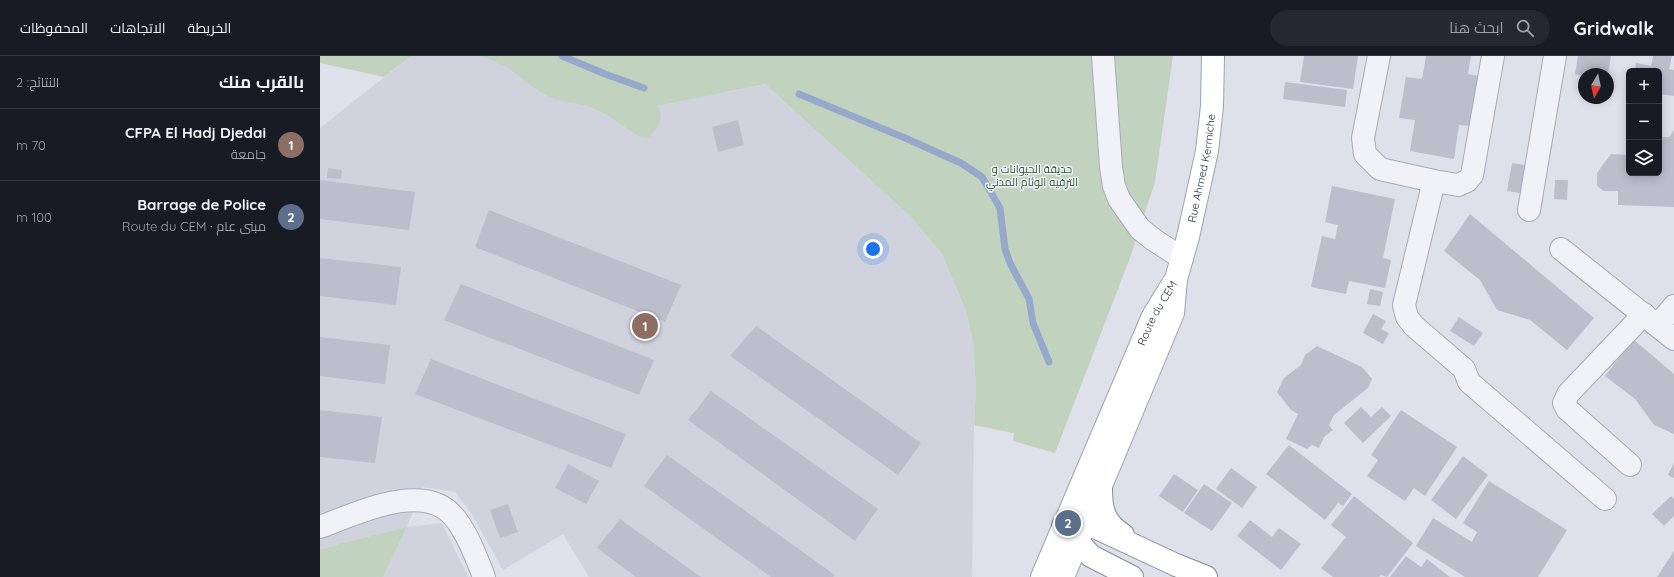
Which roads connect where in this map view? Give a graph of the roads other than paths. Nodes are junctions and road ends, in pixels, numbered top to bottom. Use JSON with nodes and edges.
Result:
{"nodes":[{"id":1,"x":1103,"y":56,"type":"edge"},
{"id":2,"x":1214,"y":56,"type":"edge"},
{"id":3,"x":1379,"y":56,"type":"edge"},
{"id":4,"x":1493,"y":56,"type":"edge"},
{"id":5,"x":1555,"y":56,"type":"edge"},
{"id":6,"x":1434,"y":181,"type":"junction"},
{"id":7,"x":1529,"y":210,"type":"dead end"},
{"id":8,"x":1561,"y":249,"type":"dead end"},
{"id":9,"x":1182,"y":258,"type":"junction"},
{"id":10,"x":1176,"y":279,"type":"junction"},
{"id":11,"x":1674,"y":306,"type":"edge"},
{"id":12,"x":1658,"y":326,"type":"edge"},
{"id":13,"x":1630,"y":465,"type":"dead end"},
{"id":14,"x":1101,"y":488,"type":"junction"},
{"id":15,"x":1605,"y":499,"type":"dead end"},
{"id":16,"x":1063,"y":526,"type":"junction"},
{"id":17,"x":320,"y":527,"type":"edge"},
{"id":18,"x":1082,"y":532,"type":"junction"},
{"id":19,"x":1176,"y":565,"type":"junction"},
{"id":20,"x":484,"y":577,"type":"edge"},
{"id":21,"x":1042,"y":577,"type":"edge"},
{"id":22,"x":1063,"y":577,"type":"edge"},
{"id":23,"x":1132,"y":577,"type":"edge"},
{"id":24,"x":1206,"y":577,"type":"edge"}],
"edges":[{"from":1,"to":9,"type":"street"},
{"from":2,"to":9,"type":"main road","name":"Rue Ahmed Kermiche"},
{"from":3,"to":6,"type":"street"},
{"from":4,"to":6,"type":"street"},
{"from":5,"to":7,"type":"street"},
{"from":6,"to":15,"type":"street"},
{"from":8,"to":12,"type":"street"},
{"from":9,"to":10,"type":"main road","name":"Rue Ahmed Kermiche"},
{"from":10,"to":14,"type":"main road","name":"Route du CEM"},
{"from":10,"to":16,"type":"main road","name":"Route du CEM"},
{"from":11,"to":12,"type":"street"},
{"from":12,"to":13,"type":"street"},
{"from":14,"to":18,"type":"main road","name":"Route du CEM"},
{"from":14,"to":19,"type":"main road"},
{"from":16,"to":18,"type":"main road"},
{"from":16,"to":21,"type":"main road","name":"Route du CEM"},
{"from":17,"to":20,"type":"street"},
{"from":18,"to":19,"type":"main road"},
{"from":18,"to":22,"type":"main road","name":"Route du CEM"},
{"from":18,"to":23,"type":"main road"},
{"from":19,"to":24,"type":"main road"}]}
